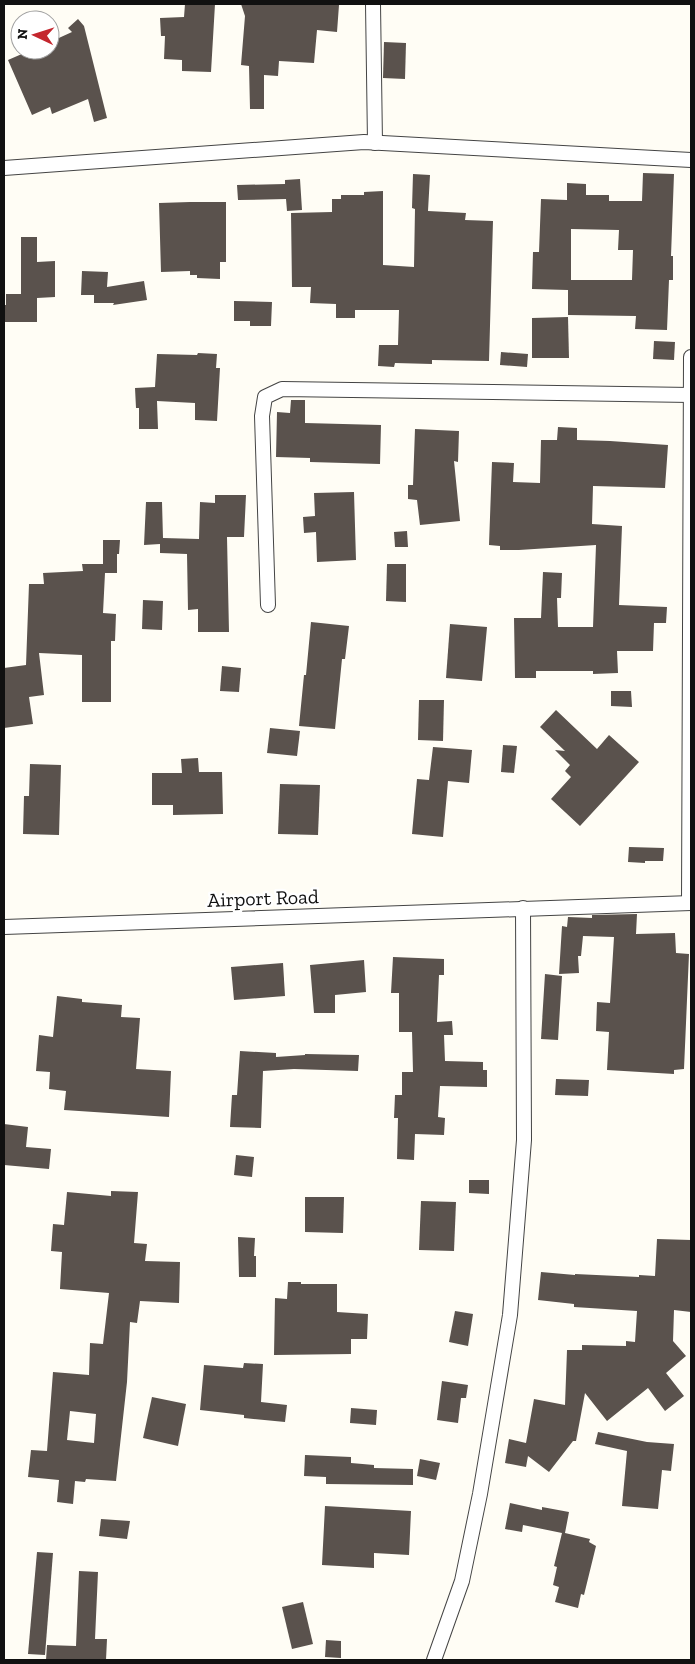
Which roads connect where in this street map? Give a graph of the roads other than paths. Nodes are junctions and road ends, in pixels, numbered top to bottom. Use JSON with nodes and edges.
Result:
{"nodes":[{"id":1,"x":373,"y":4,"type":"edge"},
{"id":2,"x":374,"y":143,"type":"junction"},
{"id":3,"x":691,"y":160,"type":"edge"},
{"id":4,"x":4,"y":168,"type":"edge"},
{"id":5,"x":691,"y":357,"type":"edge"},
{"id":6,"x":691,"y":395,"type":"edge"},
{"id":7,"x":268,"y":605,"type":"dead end"},
{"id":8,"x":690,"y":903,"type":"edge"},
{"id":9,"x":523,"y":908,"type":"junction"},
{"id":10,"x":4,"y":927,"type":"edge"},
{"id":11,"x":434,"y":1660,"type":"edge"}],
"edges":[{"from":1,"to":2,"type":"street"},
{"from":2,"to":3,"type":"street"},
{"from":2,"to":4,"type":"street"},
{"from":5,"to":6,"type":"street"},
{"from":6,"to":7,"type":"street"},
{"from":6,"to":8,"type":"street"},
{"from":8,"to":9,"type":"street","name":"Airport Road"},
{"from":9,"to":10,"type":"street","name":"Airport Road"},
{"from":9,"to":11,"type":"street"}]}
